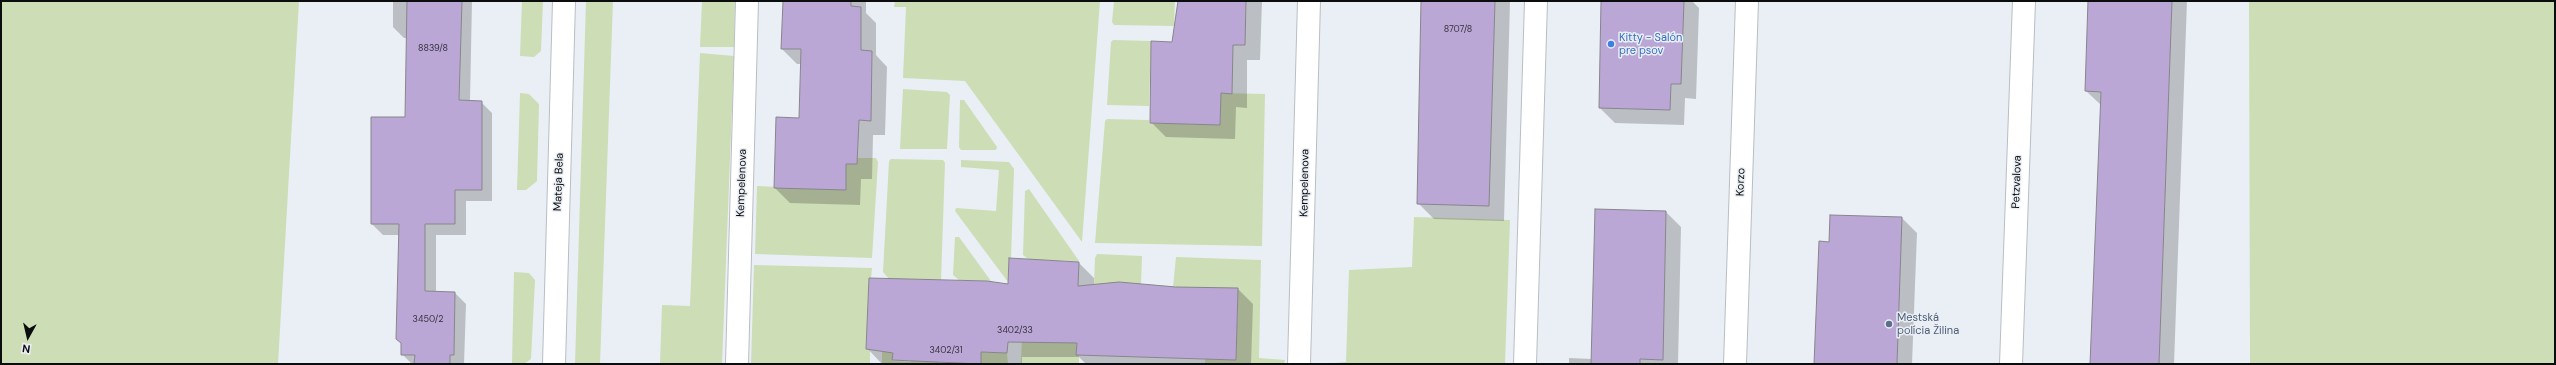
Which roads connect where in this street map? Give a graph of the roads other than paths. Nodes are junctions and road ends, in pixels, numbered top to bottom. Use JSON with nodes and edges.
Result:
{"nodes":[{"id":1,"x":564,"y":1,"type":"edge"},
{"id":2,"x":747,"y":1,"type":"edge"},
{"id":3,"x":1309,"y":1,"type":"edge"},
{"id":4,"x":1536,"y":1,"type":"edge"},
{"id":5,"x":1747,"y":1,"type":"edge"},
{"id":6,"x":2024,"y":1,"type":"edge"},
{"id":7,"x":554,"y":364,"type":"edge"},
{"id":8,"x":737,"y":364,"type":"edge"},
{"id":9,"x":1300,"y":364,"type":"edge"},
{"id":10,"x":1525,"y":364,"type":"edge"},
{"id":11,"x":1735,"y":364,"type":"edge"},
{"id":12,"x":2011,"y":364,"type":"edge"}],
"edges":[{"from":1,"to":7,"type":"street","name":"Mateja Bela"},
{"from":2,"to":8,"type":"street","name":"Kempelenova"},
{"from":3,"to":9,"type":"street","name":"Kempelenova"},
{"from":4,"to":10,"type":"street"},
{"from":5,"to":11,"type":"street","name":"Korzo"},
{"from":6,"to":12,"type":"street","name":"Petzvalova"}]}
